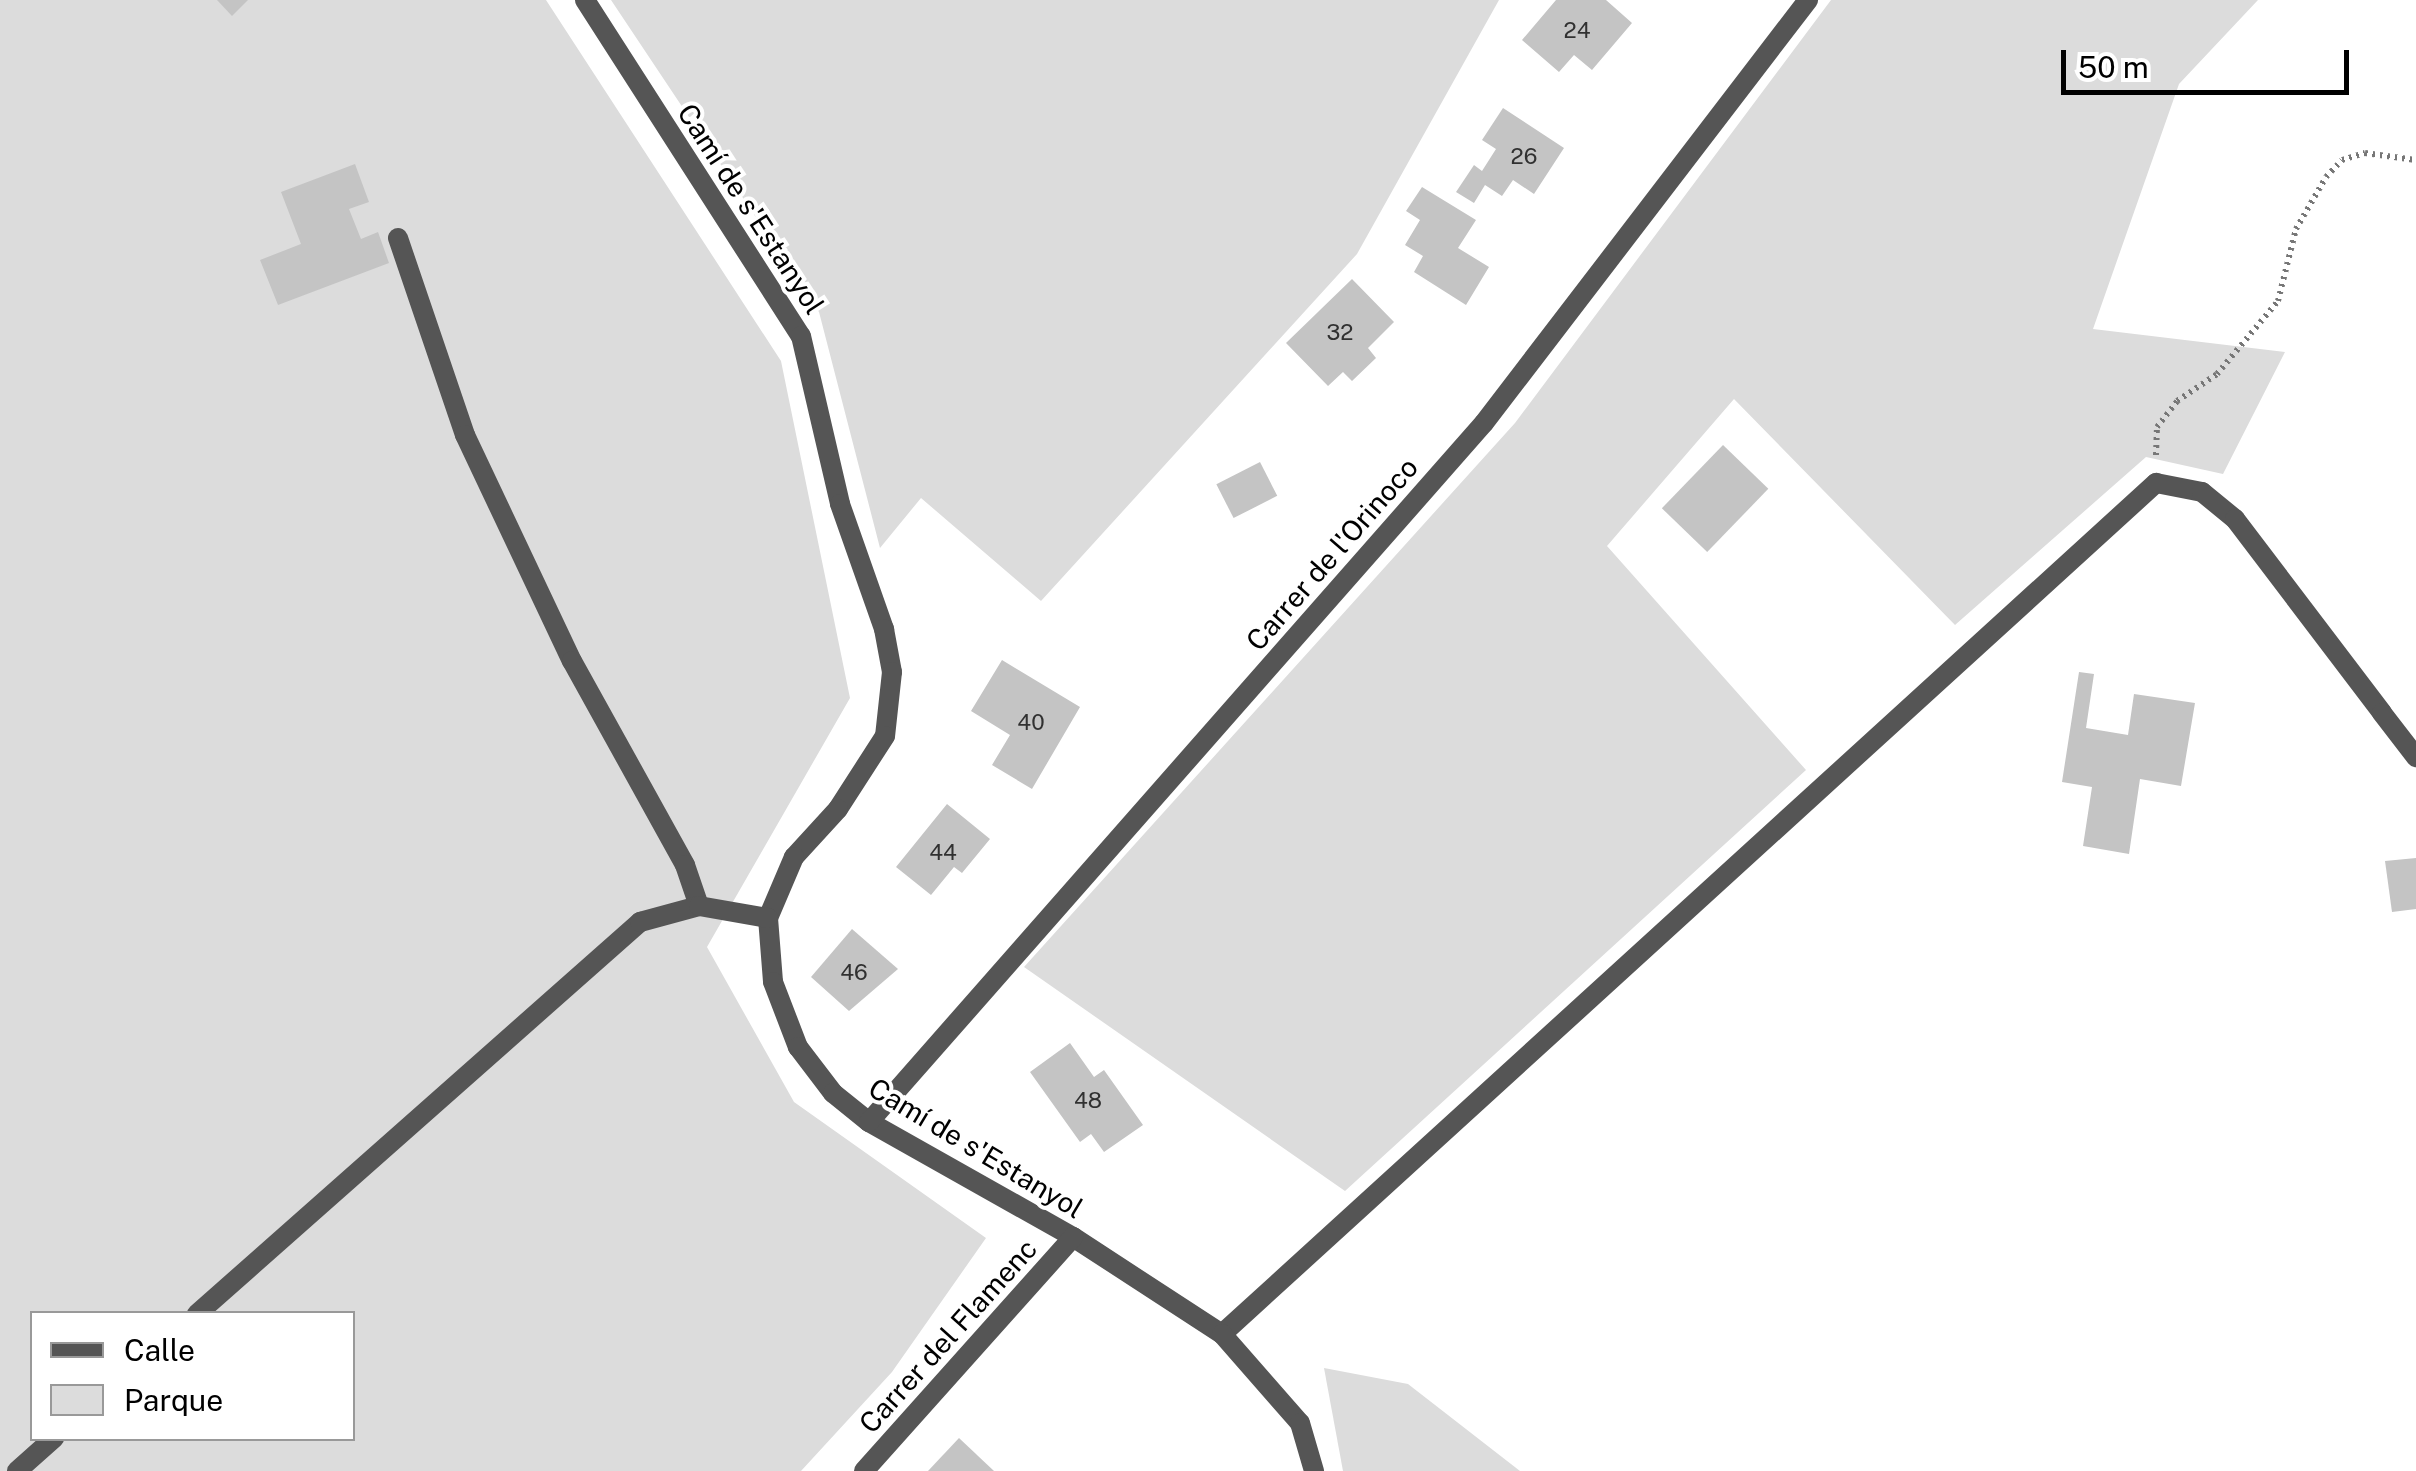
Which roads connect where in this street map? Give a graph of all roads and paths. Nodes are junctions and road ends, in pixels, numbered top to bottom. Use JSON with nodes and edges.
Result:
{"nodes":[{"id":1,"x":585,"y":0,"type":"edge"},
{"id":2,"x":1808,"y":0,"type":"edge"},
{"id":3,"x":2416,"y":160,"type":"edge"},
{"id":4,"x":398,"y":238,"type":"dead end"},
{"id":5,"x":2156,"y":483,"type":"junction"},
{"id":6,"x":2416,"y":757,"type":"edge"},
{"id":7,"x":699,"y":906,"type":"junction"},
{"id":8,"x":768,"y":918,"type":"junction"},
{"id":9,"x":869,"y":1122,"type":"junction"},
{"id":10,"x":1073,"y":1237,"type":"junction"},
{"id":11,"x":200,"y":1311,"type":"edge"},
{"id":12,"x":1222,"y":1334,"type":"junction"},
{"id":13,"x":51,"y":1441,"type":"edge"},
{"id":14,"x":17,"y":1471,"type":"edge"},
{"id":15,"x":864,"y":1471,"type":"edge"},
{"id":16,"x":1314,"y":1471,"type":"edge"}],
"edges":[{"from":1,"to":8,"type":"street","name":"Camí de s'Estanyol"},
{"from":2,"to":9,"type":"street","name":"Carrer de l'Orinoco"},
{"from":3,"to":5,"type":"path"},
{"from":4,"to":7,"type":"street"},
{"from":5,"to":6,"type":"street"},
{"from":5,"to":12,"type":"street"},
{"from":7,"to":8,"type":"street"},
{"from":7,"to":11,"type":"street"},
{"from":8,"to":9,"type":"street","name":"Camí de s'Estanyol"},
{"from":9,"to":10,"type":"street","name":"Camí de s'Estanyol"},
{"from":10,"to":12,"type":"street","name":"Camí de s'Estanyol"},
{"from":10,"to":15,"type":"street","name":"Carrer del Flamenc"},
{"from":12,"to":16,"type":"street","name":"Camí de s'Estanyol"},
{"from":13,"to":14,"type":"street"}]}
